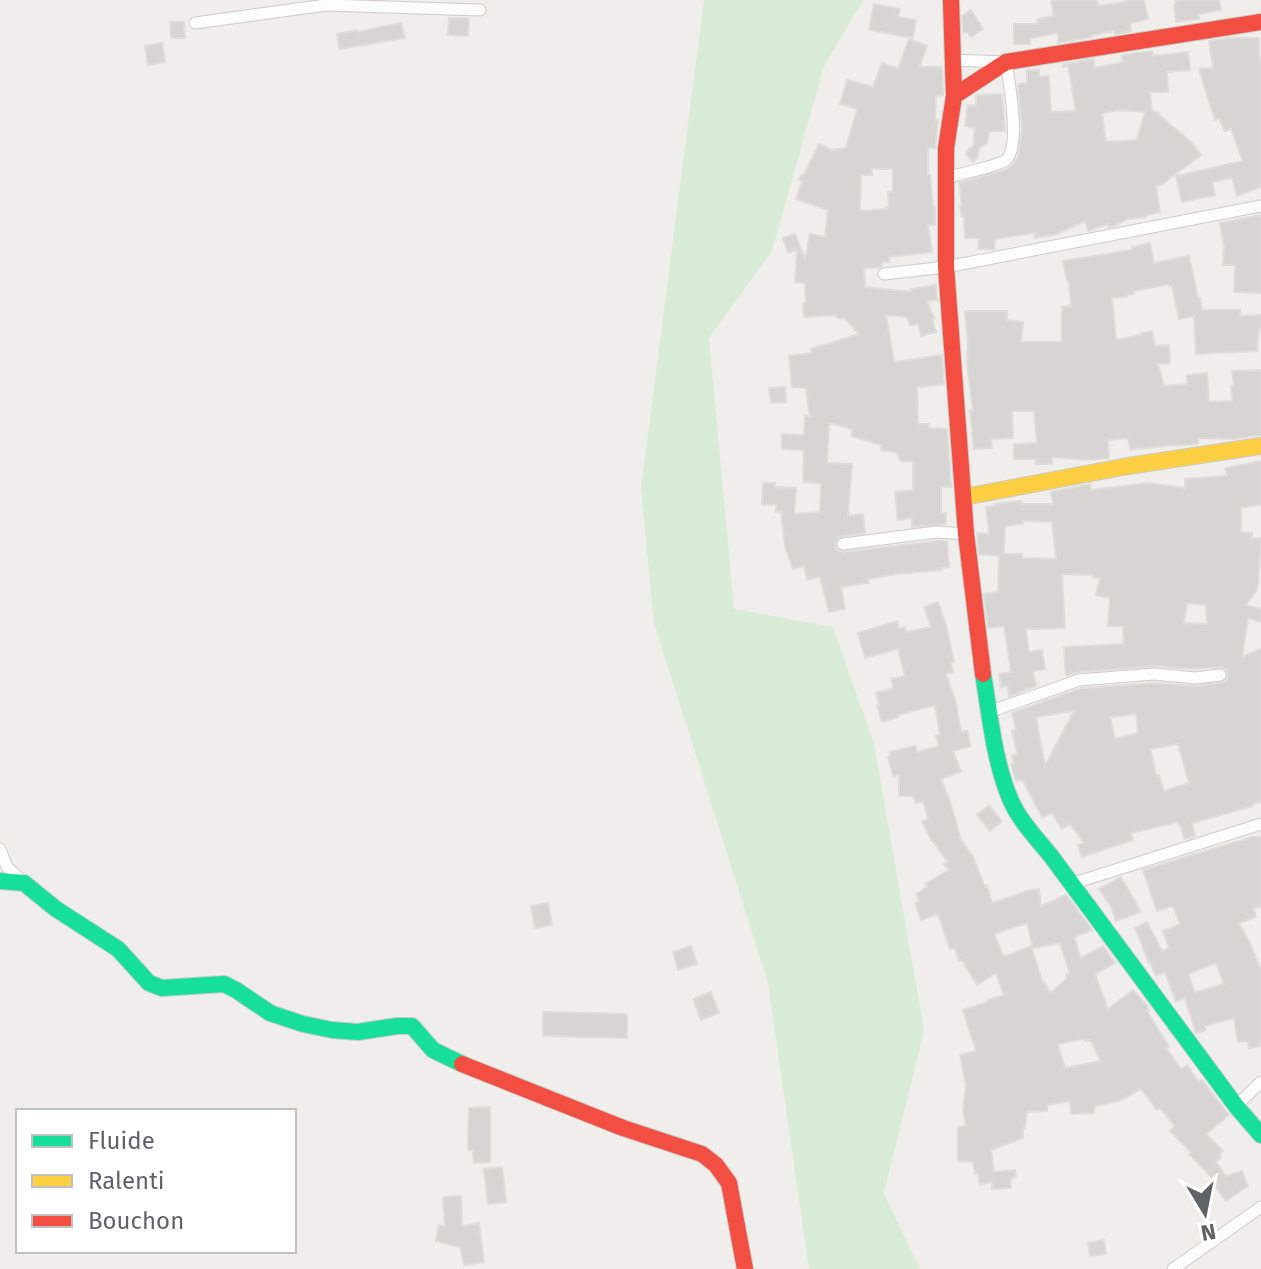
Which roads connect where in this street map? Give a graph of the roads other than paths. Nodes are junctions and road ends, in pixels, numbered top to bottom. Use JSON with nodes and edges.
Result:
{"nodes":[{"id":1,"x":951,"y":0,"type":"edge"},
{"id":2,"x":326,"y":2,"type":"edge"},
{"id":3,"x":480,"y":10,"type":"dead end"},
{"id":4,"x":1261,"y":22,"type":"edge"},
{"id":5,"x":195,"y":23,"type":"dead end"},
{"id":6,"x":952,"y":60,"type":"junction"},
{"id":7,"x":1006,"y":62,"type":"junction"},
{"id":8,"x":954,"y":96,"type":"junction"},
{"id":9,"x":946,"y":178,"type":"junction"},
{"id":10,"x":1261,"y":206,"type":"edge"},
{"id":11,"x":946,"y":267,"type":"junction"},
{"id":12,"x":884,"y":274,"type":"dead end"},
{"id":13,"x":1261,"y":446,"type":"edge"},
{"id":14,"x":964,"y":497,"type":"junction"},
{"id":15,"x":966,"y":534,"type":"junction"},
{"id":16,"x":843,"y":544,"type":"dead end"},
{"id":17,"x":1220,"y":675,"type":"dead end"},
{"id":18,"x":989,"y":712,"type":"junction"},
{"id":19,"x":1261,"y":824,"type":"edge"},
{"id":20,"x":0,"y":849,"type":"edge"},
{"id":21,"x":0,"y":881,"type":"edge"},
{"id":22,"x":24,"y":883,"type":"junction"},
{"id":23,"x":1071,"y":884,"type":"junction"},
{"id":24,"x":1261,"y":1082,"type":"edge"},
{"id":25,"x":1236,"y":1106,"type":"junction"},
{"id":26,"x":1261,"y":1135,"type":"edge"},
{"id":27,"x":1261,"y":1207,"type":"edge"},
{"id":28,"x":745,"y":1269,"type":"edge"},
{"id":29,"x":1173,"y":1269,"type":"edge"}],
"edges":[{"from":1,"to":6,"type":"street"},
{"from":2,"to":3,"type":"street"},
{"from":2,"to":5,"type":"street"},
{"from":4,"to":7,"type":"street"},
{"from":6,"to":7,"type":"street"},
{"from":6,"to":8,"type":"street"},
{"from":7,"to":8,"type":"street"},
{"from":7,"to":9,"type":"street"},
{"from":8,"to":9,"type":"street"},
{"from":9,"to":11,"type":"street"},
{"from":10,"to":11,"type":"street"},
{"from":11,"to":12,"type":"street"},
{"from":11,"to":14,"type":"street"},
{"from":13,"to":14,"type":"street"},
{"from":14,"to":15,"type":"street"},
{"from":15,"to":16,"type":"street"},
{"from":15,"to":18,"type":"street"},
{"from":17,"to":18,"type":"street"},
{"from":18,"to":23,"type":"street"},
{"from":19,"to":23,"type":"street"},
{"from":20,"to":22,"type":"street"},
{"from":21,"to":22,"type":"street"},
{"from":22,"to":28,"type":"street"},
{"from":23,"to":25,"type":"street"},
{"from":24,"to":25,"type":"street"},
{"from":25,"to":26,"type":"street"},
{"from":27,"to":29,"type":"street"}]}
